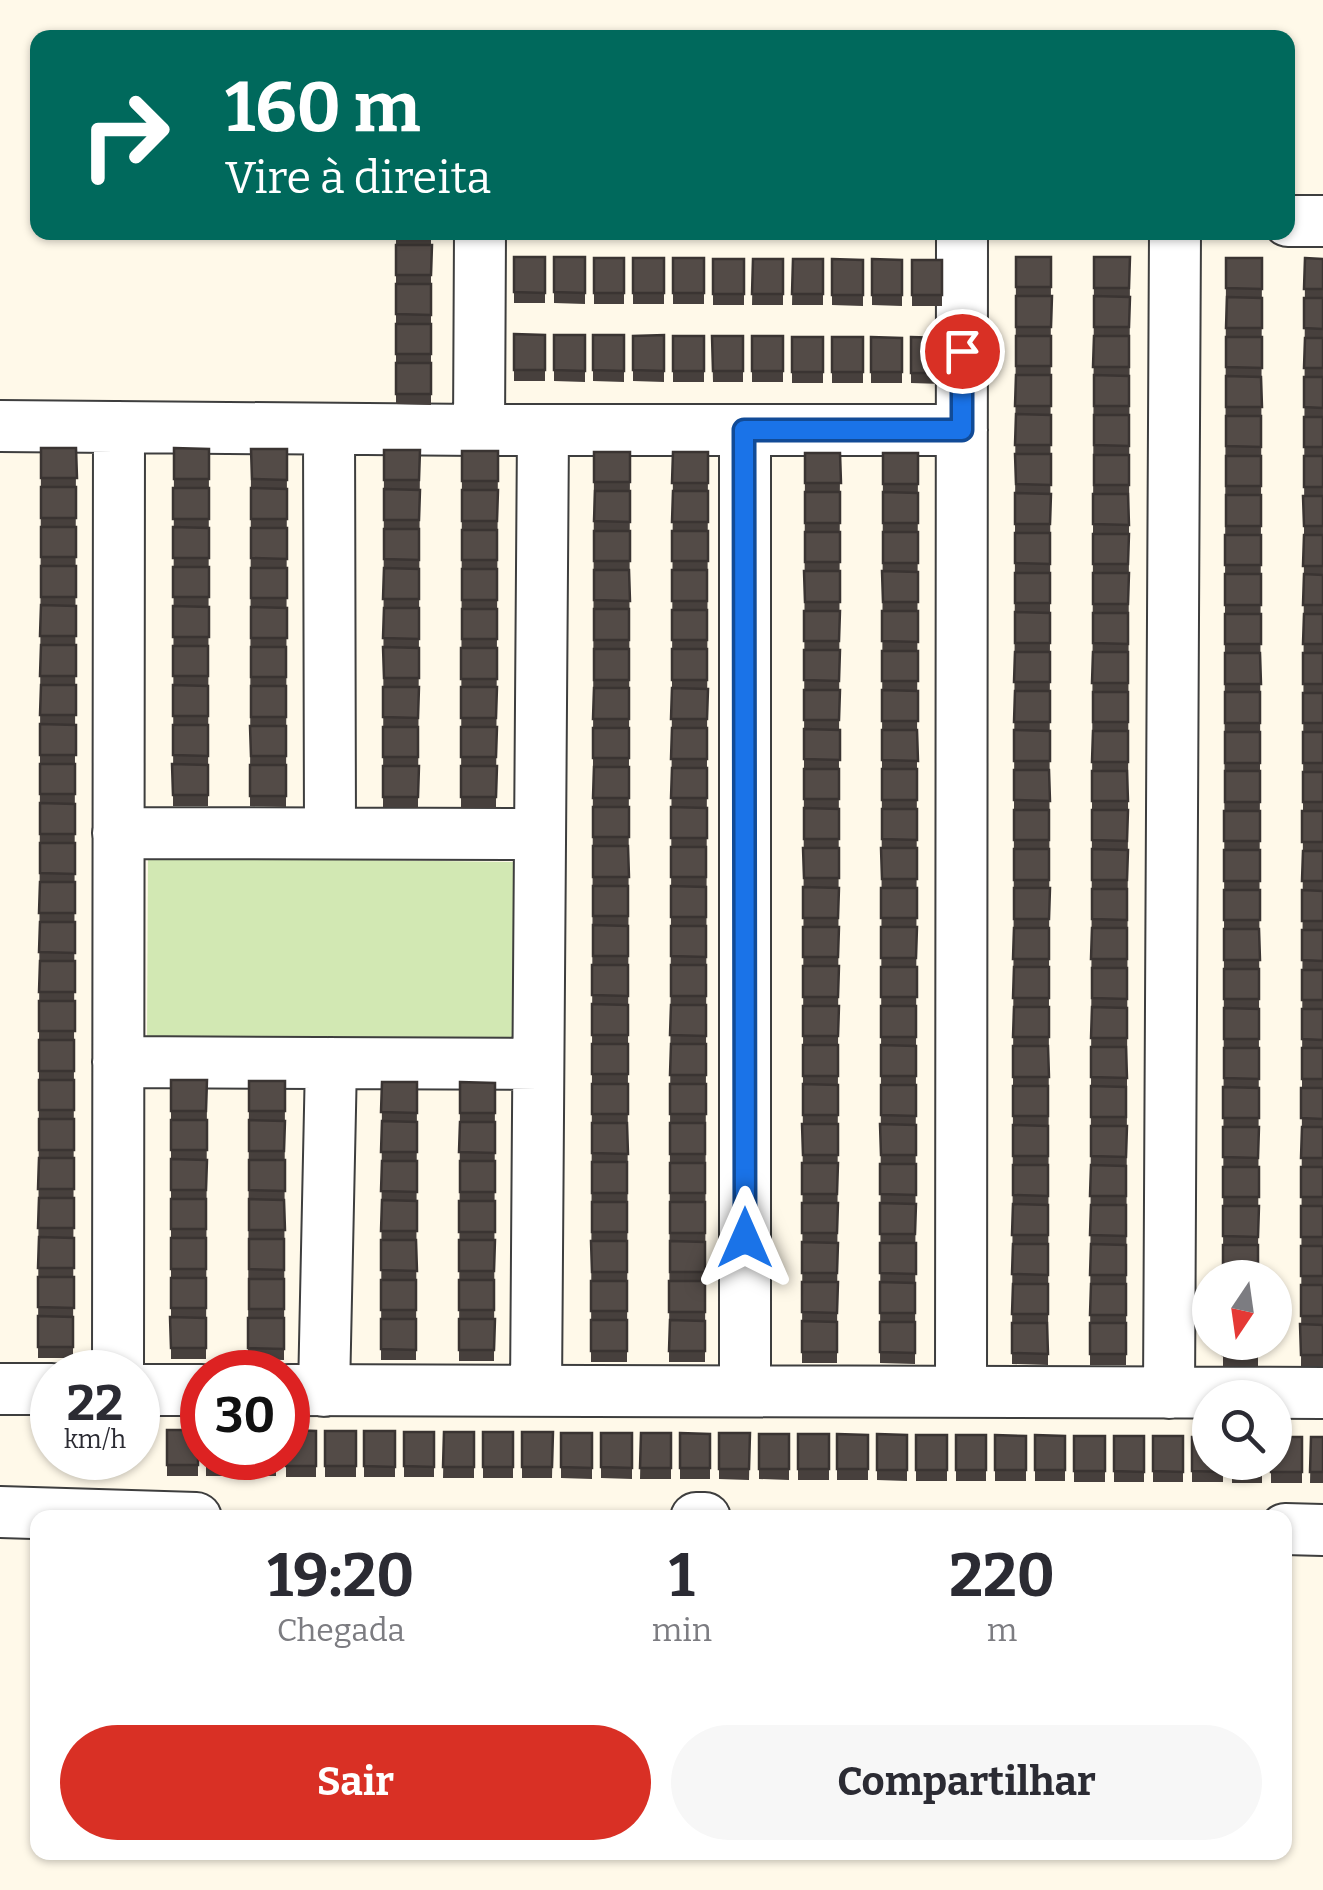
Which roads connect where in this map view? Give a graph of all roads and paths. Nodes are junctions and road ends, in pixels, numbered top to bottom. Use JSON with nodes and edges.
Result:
{"nodes":[{"id":1,"x":1295,"y":221,"type":"edge"},
{"id":2,"x":1323,"y":221,"type":"edge"},
{"id":3,"x":480,"y":240,"type":"edge"},
{"id":4,"x":962,"y":240,"type":"edge"},
{"id":5,"x":1175,"y":240,"type":"edge"},
{"id":6,"x":0,"y":426,"type":"edge"},
{"id":7,"x":119,"y":427,"type":"junction"},
{"id":8,"x":329,"y":429,"type":"junction"},
{"id":9,"x":478,"y":430,"type":"junction"},
{"id":10,"x":543,"y":430,"type":"junction"},
{"id":11,"x":744,"y":430,"type":"junction"},
{"id":12,"x":962,"y":430,"type":"junction"},
{"id":13,"x":118,"y":834,"type":"junction"},
{"id":14,"x":330,"y":834,"type":"junction"},
{"id":15,"x":540,"y":834,"type":"junction"},
{"id":16,"x":118,"y":1062,"type":"junction"},
{"id":17,"x":332,"y":1062,"type":"junction"},
{"id":18,"x":538,"y":1064,"type":"junction"},
{"id":19,"x":118,"y":1350,"type":"edge"},
{"id":20,"x":309,"y":1350,"type":"edge"},
{"id":21,"x":0,"y":1389,"type":"edge"},
{"id":22,"x":30,"y":1389,"type":"edge"},
{"id":23,"x":310,"y":1390,"type":"edge"},
{"id":24,"x":536,"y":1391,"type":"junction"},
{"id":25,"x":745,"y":1392,"type":"junction"},
{"id":26,"x":961,"y":1392,"type":"junction"},
{"id":27,"x":1169,"y":1392,"type":"junction"},
{"id":28,"x":1323,"y":1393,"type":"edge"},
{"id":29,"x":0,"y":1512,"type":"edge"},
{"id":30,"x":30,"y":1513,"type":"edge"},
{"id":31,"x":1292,"y":1529,"type":"edge"},
{"id":32,"x":1323,"y":1530,"type":"edge"}],
"edges":[{"from":1,"to":2,"type":"street"},
{"from":3,"to":9,"type":"street"},
{"from":4,"to":12,"type":"street"},
{"from":5,"to":27,"type":"street"},
{"from":6,"to":7,"type":"street"},
{"from":7,"to":8,"type":"street"},
{"from":7,"to":13,"type":"street"},
{"from":8,"to":9,"type":"street"},
{"from":8,"to":14,"type":"street"},
{"from":9,"to":10,"type":"street"},
{"from":10,"to":11,"type":"street"},
{"from":10,"to":15,"type":"street"},
{"from":11,"to":12,"type":"street"},
{"from":11,"to":25,"type":"street"},
{"from":12,"to":26,"type":"street"},
{"from":13,"to":14,"type":"street"},
{"from":13,"to":16,"type":"street"},
{"from":14,"to":15,"type":"street"},
{"from":15,"to":18,"type":"street"},
{"from":16,"to":17,"type":"street"},
{"from":16,"to":19,"type":"street"},
{"from":17,"to":18,"type":"street"},
{"from":17,"to":20,"type":"street"},
{"from":18,"to":24,"type":"street"},
{"from":21,"to":22,"type":"street"},
{"from":23,"to":24,"type":"street"},
{"from":24,"to":25,"type":"street"},
{"from":25,"to":26,"type":"street"},
{"from":26,"to":27,"type":"street"},
{"from":27,"to":28,"type":"street"},
{"from":29,"to":30,"type":"street"},
{"from":31,"to":32,"type":"street"}]}
